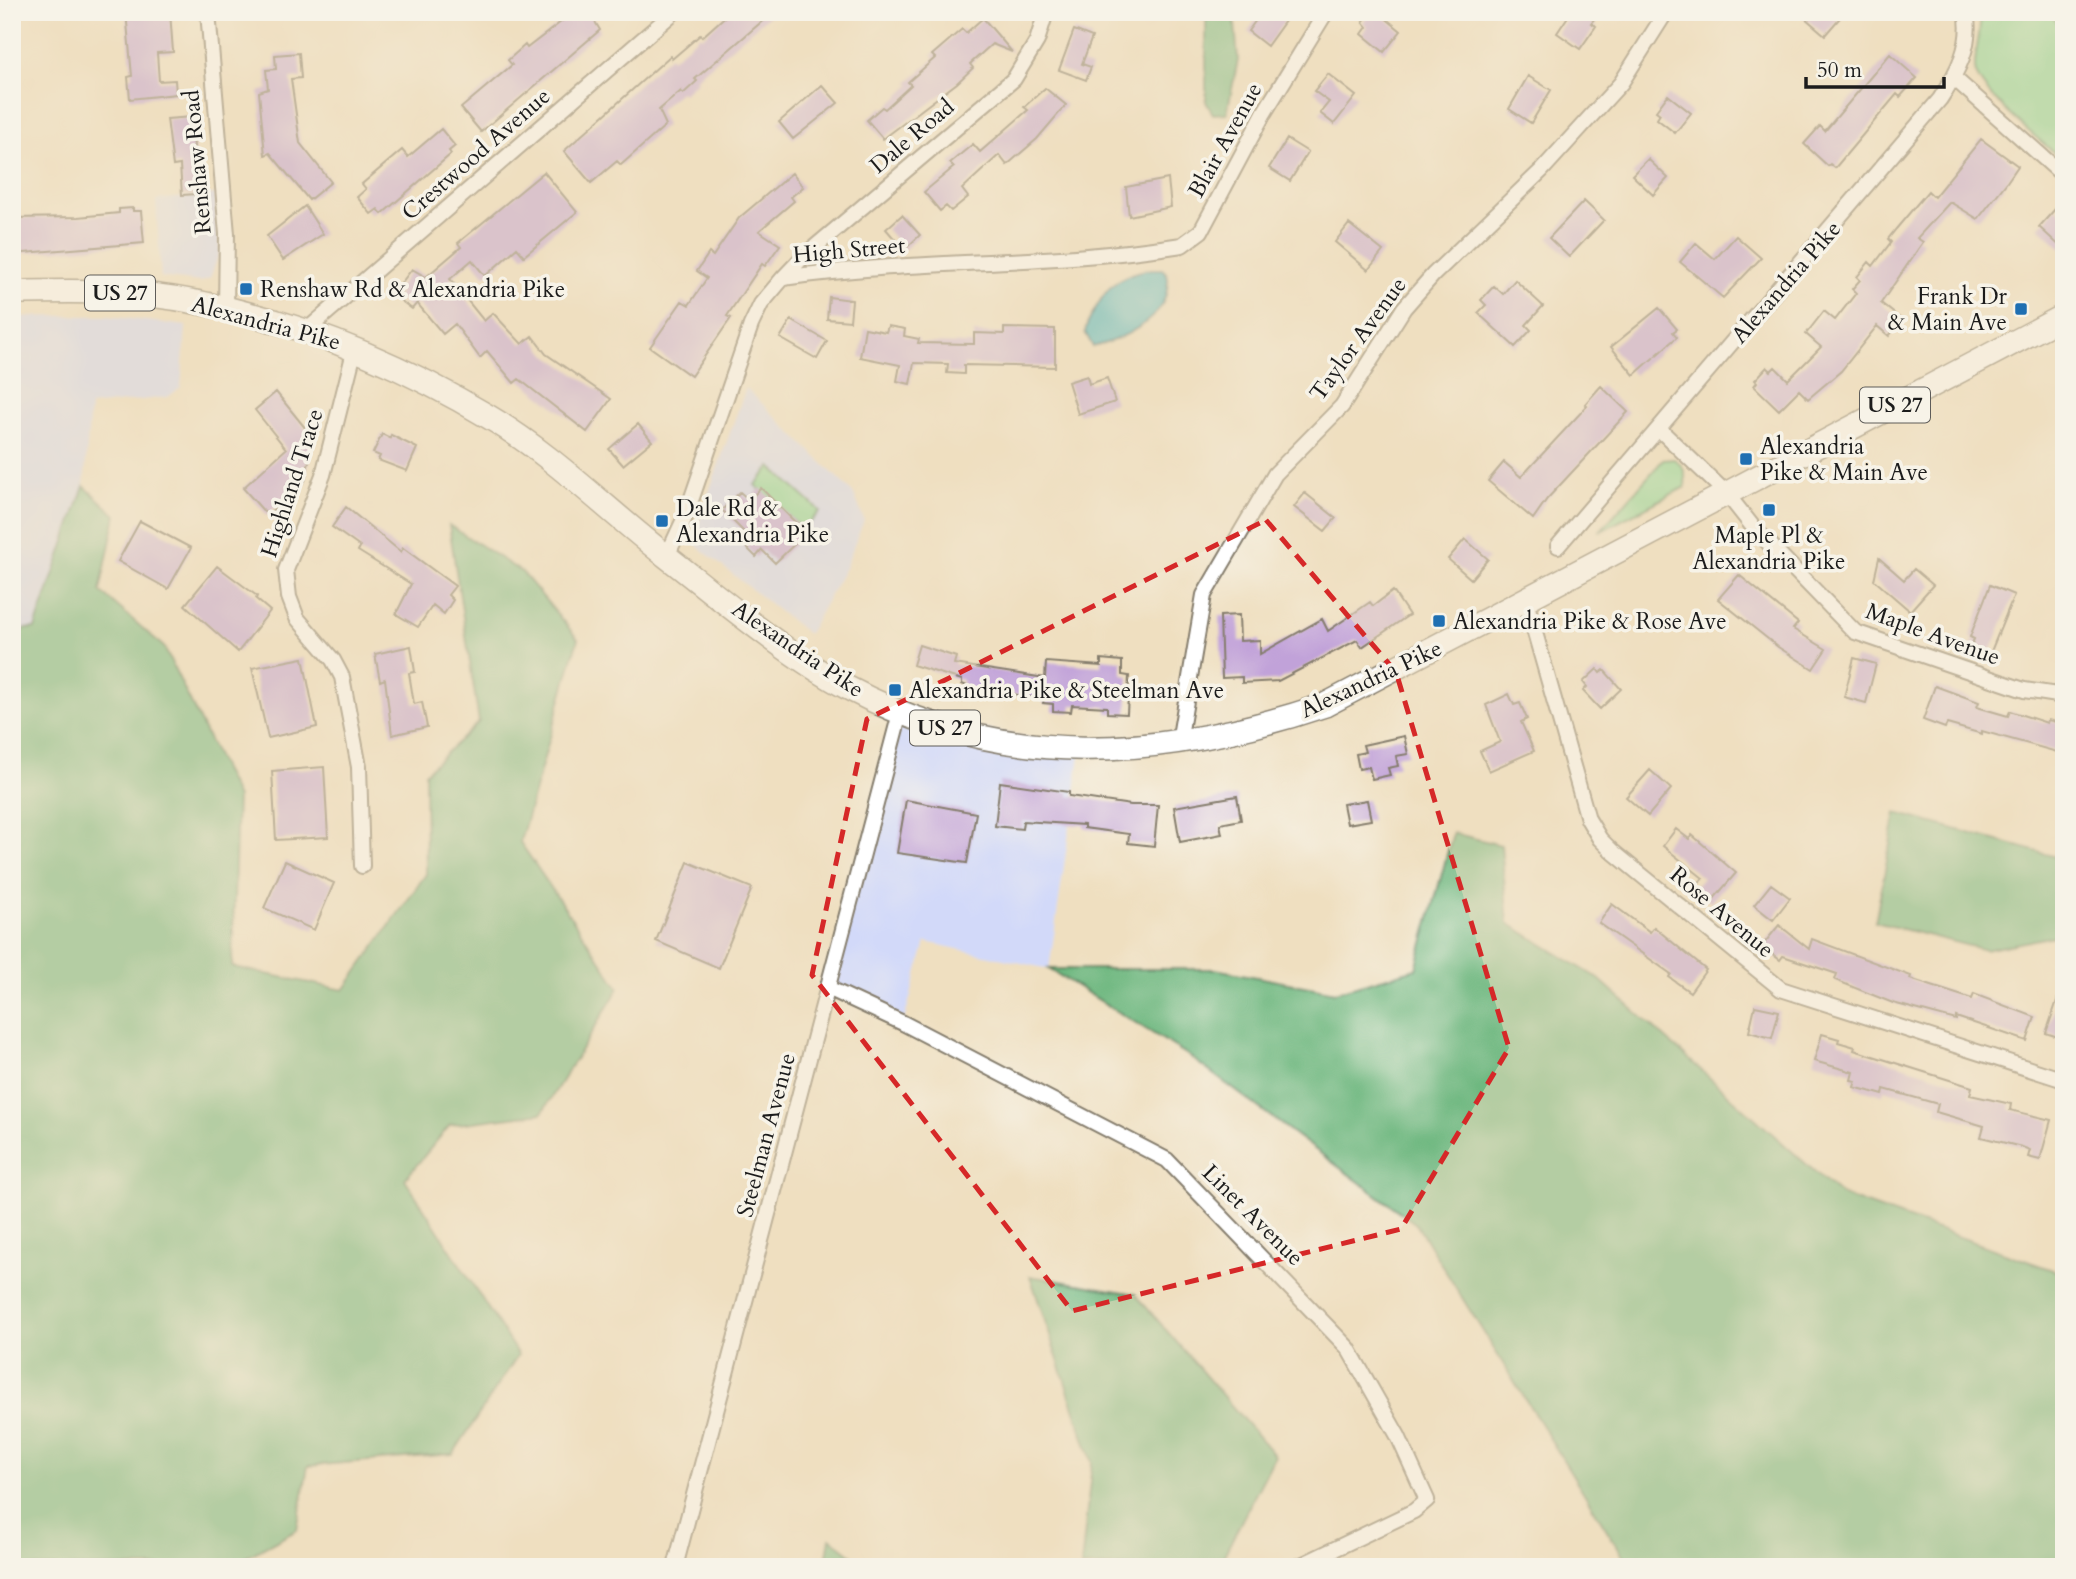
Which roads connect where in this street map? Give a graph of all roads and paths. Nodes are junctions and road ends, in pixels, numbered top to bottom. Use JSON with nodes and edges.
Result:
{"nodes":[{"id":1,"x":208,"y":12,"type":"edge"},
{"id":2,"x":674,"y":12,"type":"edge"},
{"id":3,"x":1046,"y":12,"type":"edge"},
{"id":4,"x":1326,"y":12,"type":"edge"},
{"id":5,"x":1666,"y":12,"type":"edge"},
{"id":6,"x":1966,"y":12,"type":"edge"},
{"id":7,"x":1954,"y":78,"type":"junction"},
{"id":8,"x":2064,"y":176,"type":"edge"},
{"id":9,"x":1137,"y":250,"type":"joint"},
{"id":10,"x":783,"y":278,"type":"junction"},
{"id":11,"x":12,"y":292,"type":"edge"},
{"id":12,"x":226,"y":309,"type":"junction"},
{"id":13,"x":2064,"y":316,"type":"edge"},
{"id":14,"x":307,"y":330,"type":"junction"},
{"id":15,"x":355,"y":348,"type":"junction"},
{"id":16,"x":1660,"y":430,"type":"junction"},
{"id":17,"x":1727,"y":494,"type":"junction"},
{"id":18,"x":1558,"y":546,"type":"dead end"},
{"id":19,"x":667,"y":556,"type":"junction"},
{"id":20,"x":1526,"y":601,"type":"junction"},
{"id":21,"x":2064,"y":696,"type":"edge"},
{"id":22,"x":900,"y":713,"type":"junction"},
{"id":23,"x":1179,"y":742,"type":"junction"},
{"id":24,"x":362,"y":866,"type":"dead end"},
{"id":25,"x":828,"y":988,"type":"junction"},
{"id":26,"x":2064,"y":1080,"type":"edge"},
{"id":27,"x":675,"y":1567,"type":"edge"},
{"id":28,"x":1297,"y":1567,"type":"edge"}],
"edges":[{"from":1,"to":12,"type":"street","name":"Renshaw Road"},
{"from":2,"to":14,"type":"street","name":"Crestwood Avenue"},
{"from":3,"to":10,"type":"street","name":"Dale Road"},
{"from":4,"to":9,"type":"street","name":"Blair Avenue"},
{"from":5,"to":23,"type":"street","name":"Taylor Avenue"},
{"from":6,"to":7,"type":"street","name":"Alexandria Pike"},
{"from":7,"to":8,"type":"street"},
{"from":7,"to":16,"type":"street","name":"Alexandria Pike"},
{"from":9,"to":10,"type":"street","name":"High Street"},
{"from":10,"to":19,"type":"street","name":"High Street"},
{"from":11,"to":12,"type":"main road","name":"Alexandria Pike","number":"US 27"},
{"from":12,"to":14,"type":"main road","name":"Alexandria Pike","number":"US 27"},
{"from":13,"to":17,"type":"main road","name":"Alexandria Pike","number":"US 27"},
{"from":14,"to":15,"type":"main road","name":"Alexandria Pike","number":"US 27"},
{"from":15,"to":19,"type":"main road","name":"Alexandria Pike","number":"US 27"},
{"from":15,"to":24,"type":"street","name":"Highland Trace"},
{"from":16,"to":17,"type":"street","name":"Maple Avenue"},
{"from":16,"to":18,"type":"street","name":"Alexandria Pike"},
{"from":17,"to":20,"type":"main road","name":"Alexandria Pike","number":"US 27"},
{"from":17,"to":21,"type":"street","name":"Maple Avenue"},
{"from":19,"to":22,"type":"main road","name":"Alexandria Pike","number":"US 27"},
{"from":20,"to":23,"type":"main road","name":"Alexandria Pike","number":"US 27"},
{"from":20,"to":26,"type":"street","name":"Rose Avenue"},
{"from":22,"to":23,"type":"main road","name":"Alexandria Pike","number":"US 27"},
{"from":22,"to":25,"type":"street","name":"Steelman Avenue"},
{"from":25,"to":27,"type":"street","name":"Steelman Avenue"},
{"from":25,"to":28,"type":"street","name":"Linet Avenue"}]}
